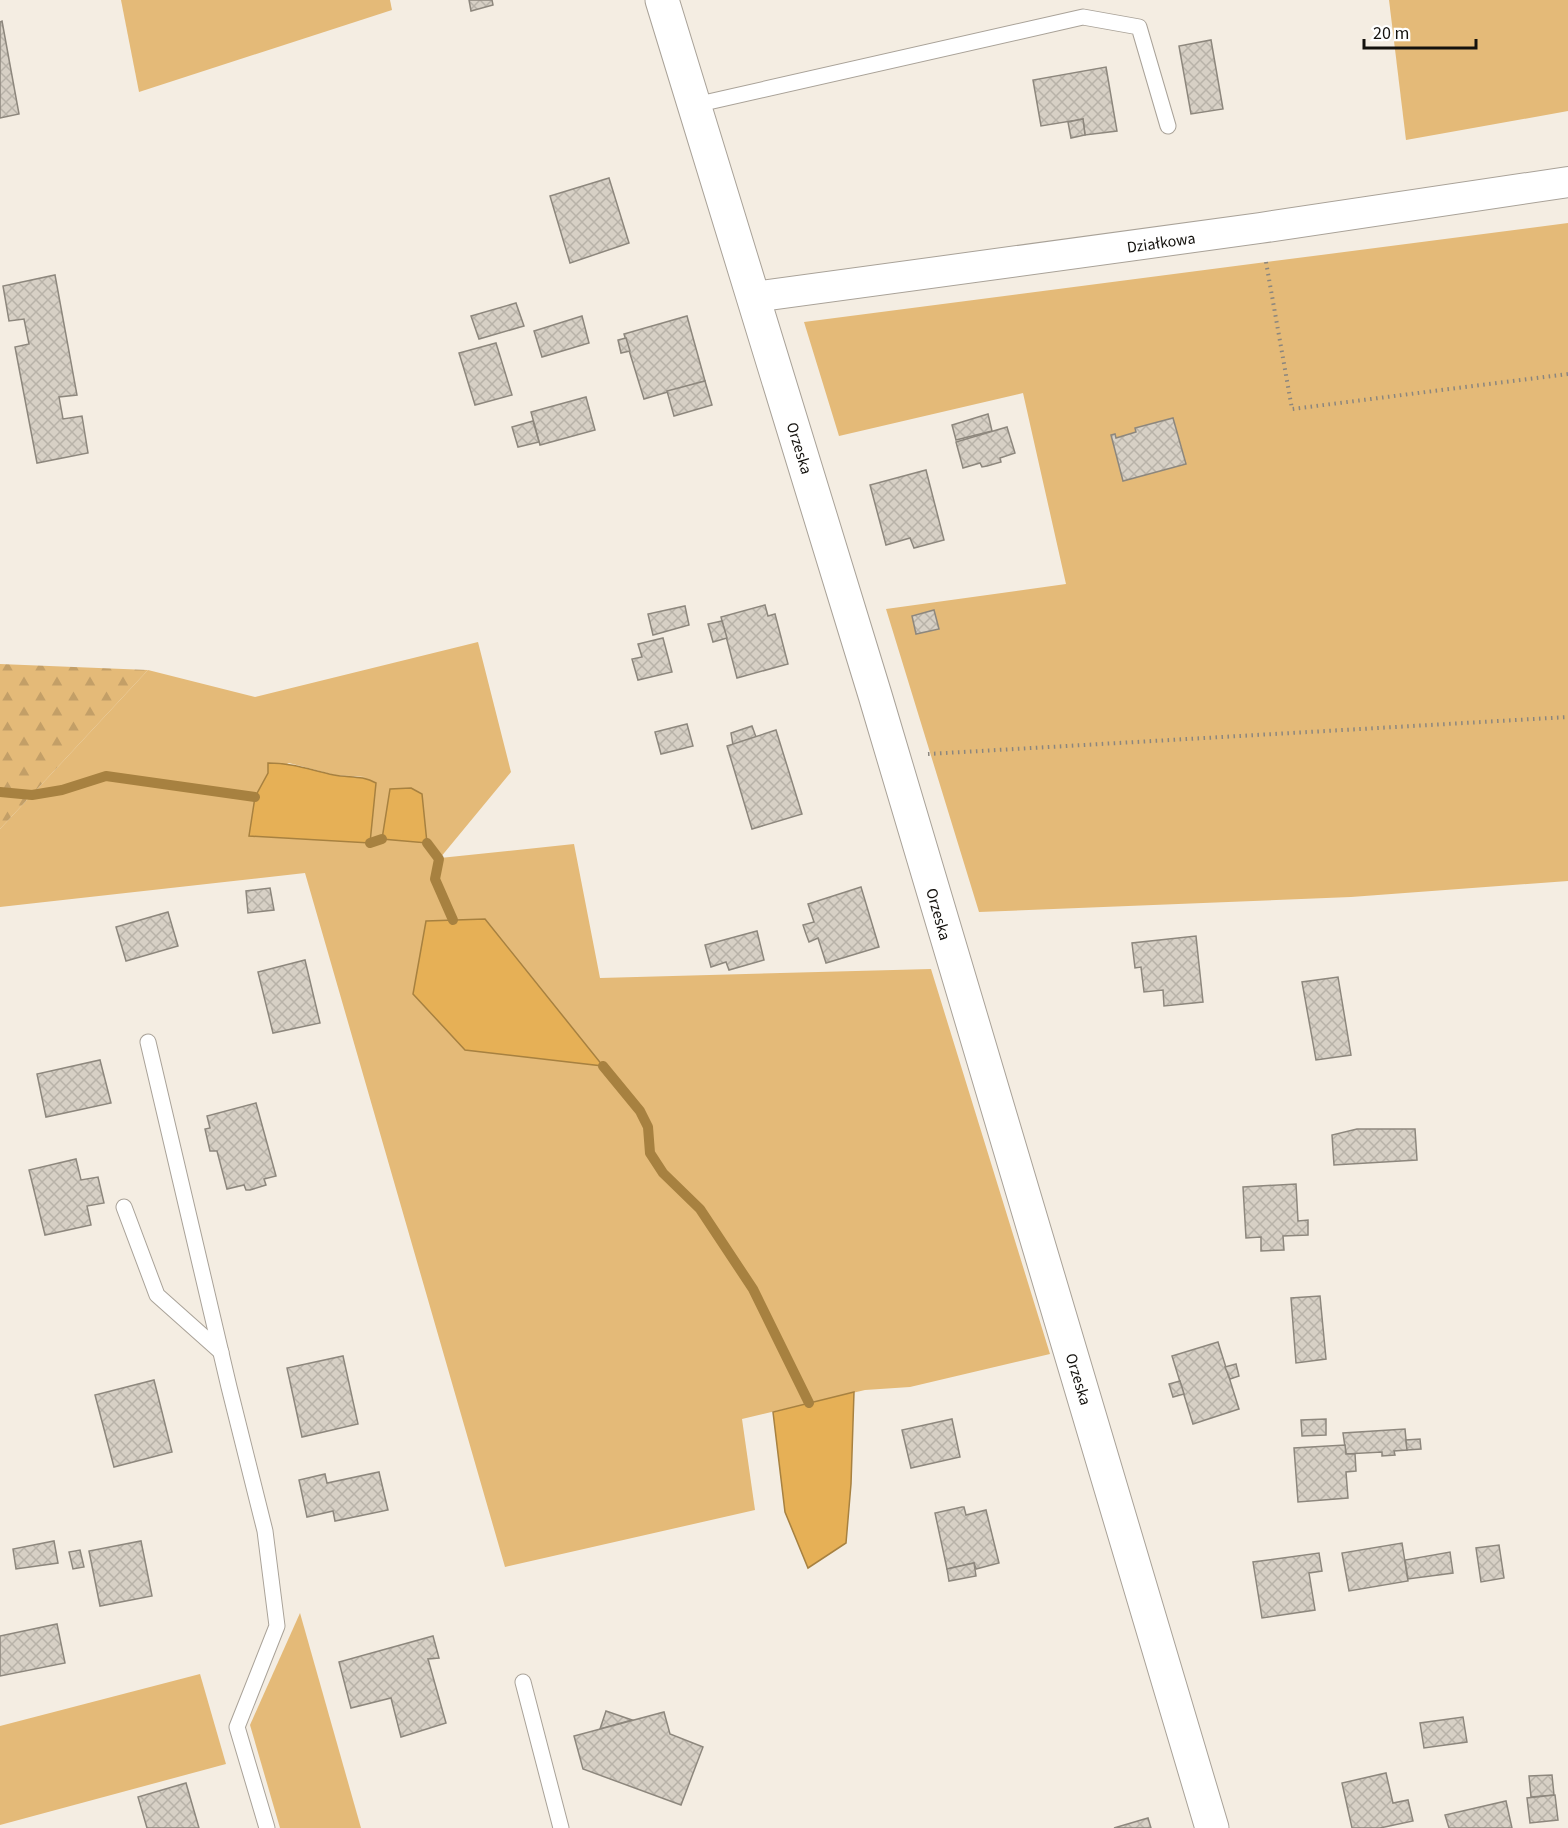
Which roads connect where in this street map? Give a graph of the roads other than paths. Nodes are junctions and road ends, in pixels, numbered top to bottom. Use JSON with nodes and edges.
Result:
{"nodes":[{"id":1,"x":662,"y":0,"type":"edge"},
{"id":2,"x":695,"y":105,"type":"junction"},
{"id":3,"x":1168,"y":126,"type":"dead end"},
{"id":4,"x":1568,"y":182,"type":"edge"},
{"id":5,"x":754,"y":297,"type":"junction"},
{"id":6,"x":148,"y":1042,"type":"dead end"},
{"id":7,"x":124,"y":1207,"type":"dead end"},
{"id":8,"x":221,"y":1353,"type":"junction"},
{"id":9,"x":523,"y":1682,"type":"dead end"},
{"id":10,"x":267,"y":1828,"type":"edge"},
{"id":11,"x":561,"y":1828,"type":"edge"},
{"id":12,"x":1212,"y":1828,"type":"edge"}],
"edges":[{"from":1,"to":2,"type":"street","name":"Orzeska"},
{"from":2,"to":3,"type":"lane"},
{"from":2,"to":5,"type":"street","name":"Orzeska"},
{"from":4,"to":5,"type":"street","name":"Działkowa"},
{"from":5,"to":12,"type":"street","name":"Orzeska"},
{"from":6,"to":8,"type":"lane"},
{"from":7,"to":8,"type":"lane"},
{"from":8,"to":10,"type":"lane"},
{"from":9,"to":11,"type":"lane"}]}
